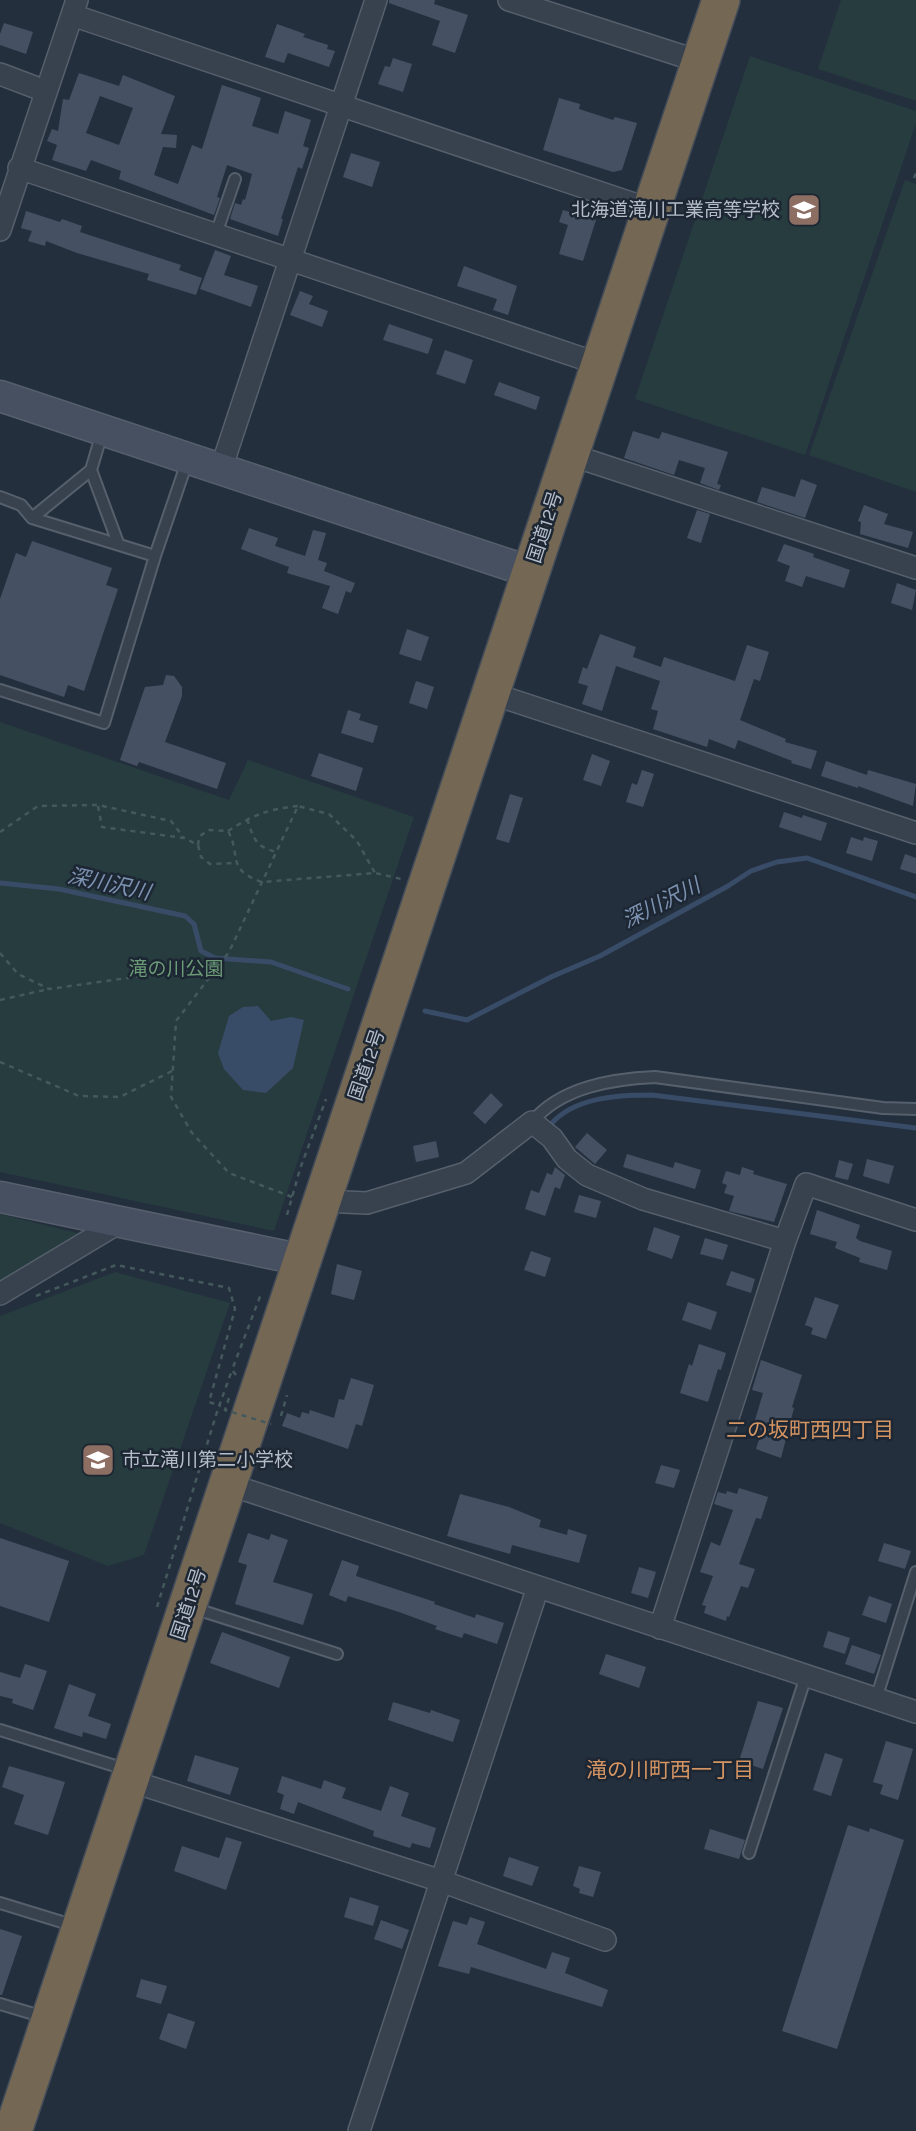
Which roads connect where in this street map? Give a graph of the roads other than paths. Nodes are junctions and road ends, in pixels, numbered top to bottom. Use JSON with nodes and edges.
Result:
{"nodes":[{"id":1,"x":376,"y":0,"type":"edge"},
{"id":2,"x":509,"y":0,"type":"edge"},
{"id":3,"x":721,"y":0,"type":"edge"},
{"id":4,"x":74,"y":8,"type":"edge"},
{"id":5,"x":701,"y":62,"type":"junction"},
{"id":6,"x":0,"y":75,"type":"edge"},
{"id":7,"x":45,"y":91,"type":"junction"},
{"id":8,"x":342,"y":107,"type":"junction"},
{"id":9,"x":19,"y":167,"type":"junction"},
{"id":10,"x":235,"y":179,"type":"dead end"},
{"id":11,"x":652,"y":210,"type":"junction"},
{"id":12,"x":0,"y":230,"type":"edge"},
{"id":13,"x":216,"y":234,"type":"junction"},
{"id":14,"x":289,"y":258,"type":"junction"},
{"id":15,"x":599,"y":364,"type":"junction"},
{"id":16,"x":0,"y":396,"type":"edge"},
{"id":17,"x":102,"y":430,"type":"junction"},
{"id":18,"x":568,"y":454,"type":"junction"},
{"id":19,"x":188,"y":458,"type":"junction"},
{"id":20,"x":221,"y":469,"type":"junction"},
{"id":21,"x":91,"y":470,"type":"junction"},
{"id":22,"x":0,"y":497,"type":"edge"},
{"id":23,"x":32,"y":518,"type":"junction"},
{"id":24,"x":118,"y":543,"type":"junction"},
{"id":25,"x":155,"y":556,"type":"junction"},
{"id":26,"x":916,"y":568,"type":"edge"},
{"id":27,"x":531,"y":572,"type":"junction"},
{"id":28,"x":0,"y":690,"type":"edge"},
{"id":29,"x":491,"y":693,"type":"junction"},
{"id":30,"x":916,"y":833,"type":"edge"},
{"id":31,"x":916,"y":1109,"type":"edge"},
{"id":32,"x":532,"y":1122,"type":"junction"},
{"id":33,"x":0,"y":1197,"type":"edge"},
{"id":34,"x":322,"y":1200,"type":"junction"},
{"id":35,"x":916,"y":1220,"type":"edge"},
{"id":36,"x":120,"y":1222,"type":"junction"},
{"id":37,"x":785,"y":1241,"type":"junction"},
{"id":38,"x":289,"y":1257,"type":"junction"},
{"id":39,"x":0,"y":1294,"type":"edge"},
{"id":40,"x":228,"y":1484,"type":"junction"},
{"id":41,"x":916,"y":1572,"type":"edge"},
{"id":42,"x":538,"y":1587,"type":"junction"},
{"id":43,"x":172,"y":1607,"type":"junction"},
{"id":44,"x":660,"y":1628,"type":"junction"},
{"id":45,"x":337,"y":1654,"type":"dead end"},
{"id":46,"x":806,"y":1676,"type":"junction"},
{"id":47,"x":876,"y":1699,"type":"junction"},
{"id":48,"x":916,"y":1712,"type":"edge"},
{"id":49,"x":0,"y":1730,"type":"edge"},
{"id":50,"x":132,"y":1776,"type":"junction"},
{"id":51,"x":749,"y":1853,"type":"dead end"},
{"id":52,"x":441,"y":1881,"type":"junction"},
{"id":53,"x":0,"y":1903,"type":"edge"},
{"id":54,"x":81,"y":1928,"type":"junction"},
{"id":55,"x":605,"y":1940,"type":"dead end"},
{"id":56,"x":0,"y":2004,"type":"edge"},
{"id":57,"x":51,"y":2019,"type":"junction"},
{"id":58,"x":13,"y":2131,"type":"edge"},
{"id":59,"x":359,"y":2131,"type":"edge"}],
"edges":[{"from":1,"to":8,"type":"street"},
{"from":2,"to":5,"type":"street"},
{"from":3,"to":5,"type":"highway","name":"国道12号"},
{"from":4,"to":7,"type":"street"},
{"from":4,"to":8,"type":"street"},
{"from":5,"to":11,"type":"highway","name":"国道12号"},
{"from":6,"to":7,"type":"street"},
{"from":7,"to":9,"type":"street"},
{"from":8,"to":11,"type":"street"},
{"from":8,"to":14,"type":"street"},
{"from":9,"to":12,"type":"street"},
{"from":9,"to":13,"type":"street"},
{"from":10,"to":13,"type":"lane"},
{"from":11,"to":15,"type":"highway","name":"国道12号"},
{"from":13,"to":14,"type":"street"},
{"from":14,"to":15,"type":"street"},
{"from":14,"to":20,"type":"street"},
{"from":15,"to":18,"type":"highway","name":"国道12号"},
{"from":16,"to":17,"type":"street"},
{"from":17,"to":19,"type":"street"},
{"from":17,"to":21,"type":"lane"},
{"from":18,"to":26,"type":"street"},
{"from":18,"to":27,"type":"highway","name":"国道12号"},
{"from":19,"to":20,"type":"street"},
{"from":19,"to":25,"type":"lane"},
{"from":20,"to":27,"type":"street"},
{"from":21,"to":23,"type":"lane"},
{"from":21,"to":24,"type":"lane"},
{"from":22,"to":23,"type":"lane"},
{"from":23,"to":24,"type":"lane"},
{"from":24,"to":25,"type":"lane"},
{"from":25,"to":28,"type":"lane"},
{"from":27,"to":29,"type":"highway","name":"国道12号"},
{"from":29,"to":30,"type":"street"},
{"from":29,"to":34,"type":"highway","name":"国道12号"},
{"from":31,"to":32,"type":"lane"},
{"from":32,"to":34,"type":"street"},
{"from":32,"to":37,"type":"street"},
{"from":33,"to":36,"type":"street"},
{"from":34,"to":38,"type":"highway","name":"国道12号"},
{"from":35,"to":37,"type":"street"},
{"from":36,"to":38,"type":"street"},
{"from":36,"to":39,"type":"street"},
{"from":37,"to":44,"type":"street"},
{"from":38,"to":40,"type":"highway","name":"国道12号"},
{"from":40,"to":42,"type":"street"},
{"from":40,"to":43,"type":"highway","name":"国道12号"},
{"from":41,"to":47,"type":"lane"},
{"from":42,"to":44,"type":"street"},
{"from":42,"to":52,"type":"street"},
{"from":43,"to":45,"type":"lane"},
{"from":43,"to":50,"type":"highway","name":"国道12号"},
{"from":44,"to":46,"type":"street"},
{"from":46,"to":47,"type":"street"},
{"from":46,"to":51,"type":"lane"},
{"from":47,"to":48,"type":"street"},
{"from":49,"to":50,"type":"lane"},
{"from":50,"to":52,"type":"street"},
{"from":50,"to":54,"type":"highway","name":"国道12号"},
{"from":52,"to":55,"type":"street"},
{"from":52,"to":59,"type":"street"},
{"from":53,"to":54,"type":"lane"},
{"from":54,"to":57,"type":"highway","name":"国道12号"},
{"from":56,"to":57,"type":"lane"},
{"from":57,"to":58,"type":"highway","name":"国道12号"}]}
